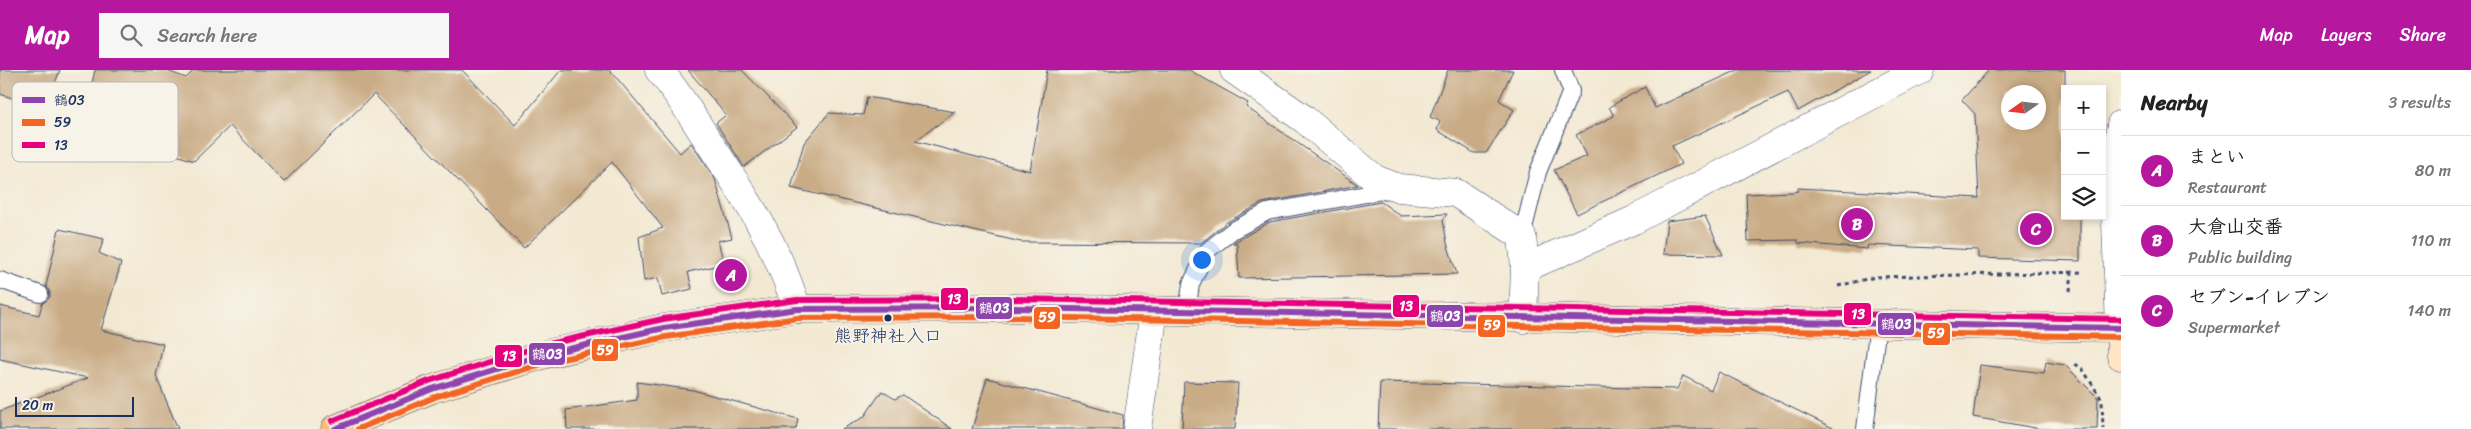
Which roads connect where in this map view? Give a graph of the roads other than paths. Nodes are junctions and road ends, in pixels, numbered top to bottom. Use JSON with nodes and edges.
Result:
{"nodes":[{"id":1,"x":659,"y":70,"type":"edge"},
{"id":2,"x":1234,"y":70,"type":"edge"},
{"id":3,"x":1563,"y":70,"type":"edge"},
{"id":4,"x":1920,"y":70,"type":"edge"},
{"id":5,"x":2121,"y":124,"type":"edge"},
{"id":6,"x":1399,"y":188,"type":"junction"},
{"id":7,"x":1522,"y":236,"type":"junction"},
{"id":8,"x":1526,"y":268,"type":"junction"},
{"id":9,"x":0,"y":280,"type":"edge"},
{"id":10,"x":40,"y":294,"type":"dead end"},
{"id":11,"x":797,"y":309,"type":"junction"},
{"id":12,"x":1154,"y":311,"type":"junction"},
{"id":13,"x":1187,"y":312,"type":"junction"},
{"id":14,"x":1523,"y":318,"type":"junction"},
{"id":15,"x":1878,"y":324,"type":"junction"},
{"id":16,"x":2120,"y":328,"type":"edge"},
{"id":17,"x":2121,"y":356,"type":"edge"},
{"id":18,"x":335,"y":429,"type":"edge"},
{"id":19,"x":1138,"y":429,"type":"edge"},
{"id":20,"x":1865,"y":429,"type":"edge"}],
"edges":[{"from":1,"to":11,"type":"street"},
{"from":2,"to":6,"type":"street"},
{"from":3,"to":7,"type":"lane"},
{"from":4,"to":8,"type":"street"},
{"from":5,"to":16,"type":"street"},
{"from":6,"to":7,"type":"street"},
{"from":6,"to":13,"type":"lane"},
{"from":7,"to":8,"type":"street"},
{"from":8,"to":14,"type":"street"},
{"from":9,"to":10,"type":"lane"},
{"from":11,"to":12,"type":"main road"},
{"from":11,"to":18,"type":"main road"},
{"from":12,"to":13,"type":"main road"},
{"from":12,"to":19,"type":"street"},
{"from":13,"to":14,"type":"main road"},
{"from":14,"to":15,"type":"main road"},
{"from":15,"to":16,"type":"main road"},
{"from":15,"to":20,"type":"lane"},
{"from":16,"to":17,"type":"street"}]}
